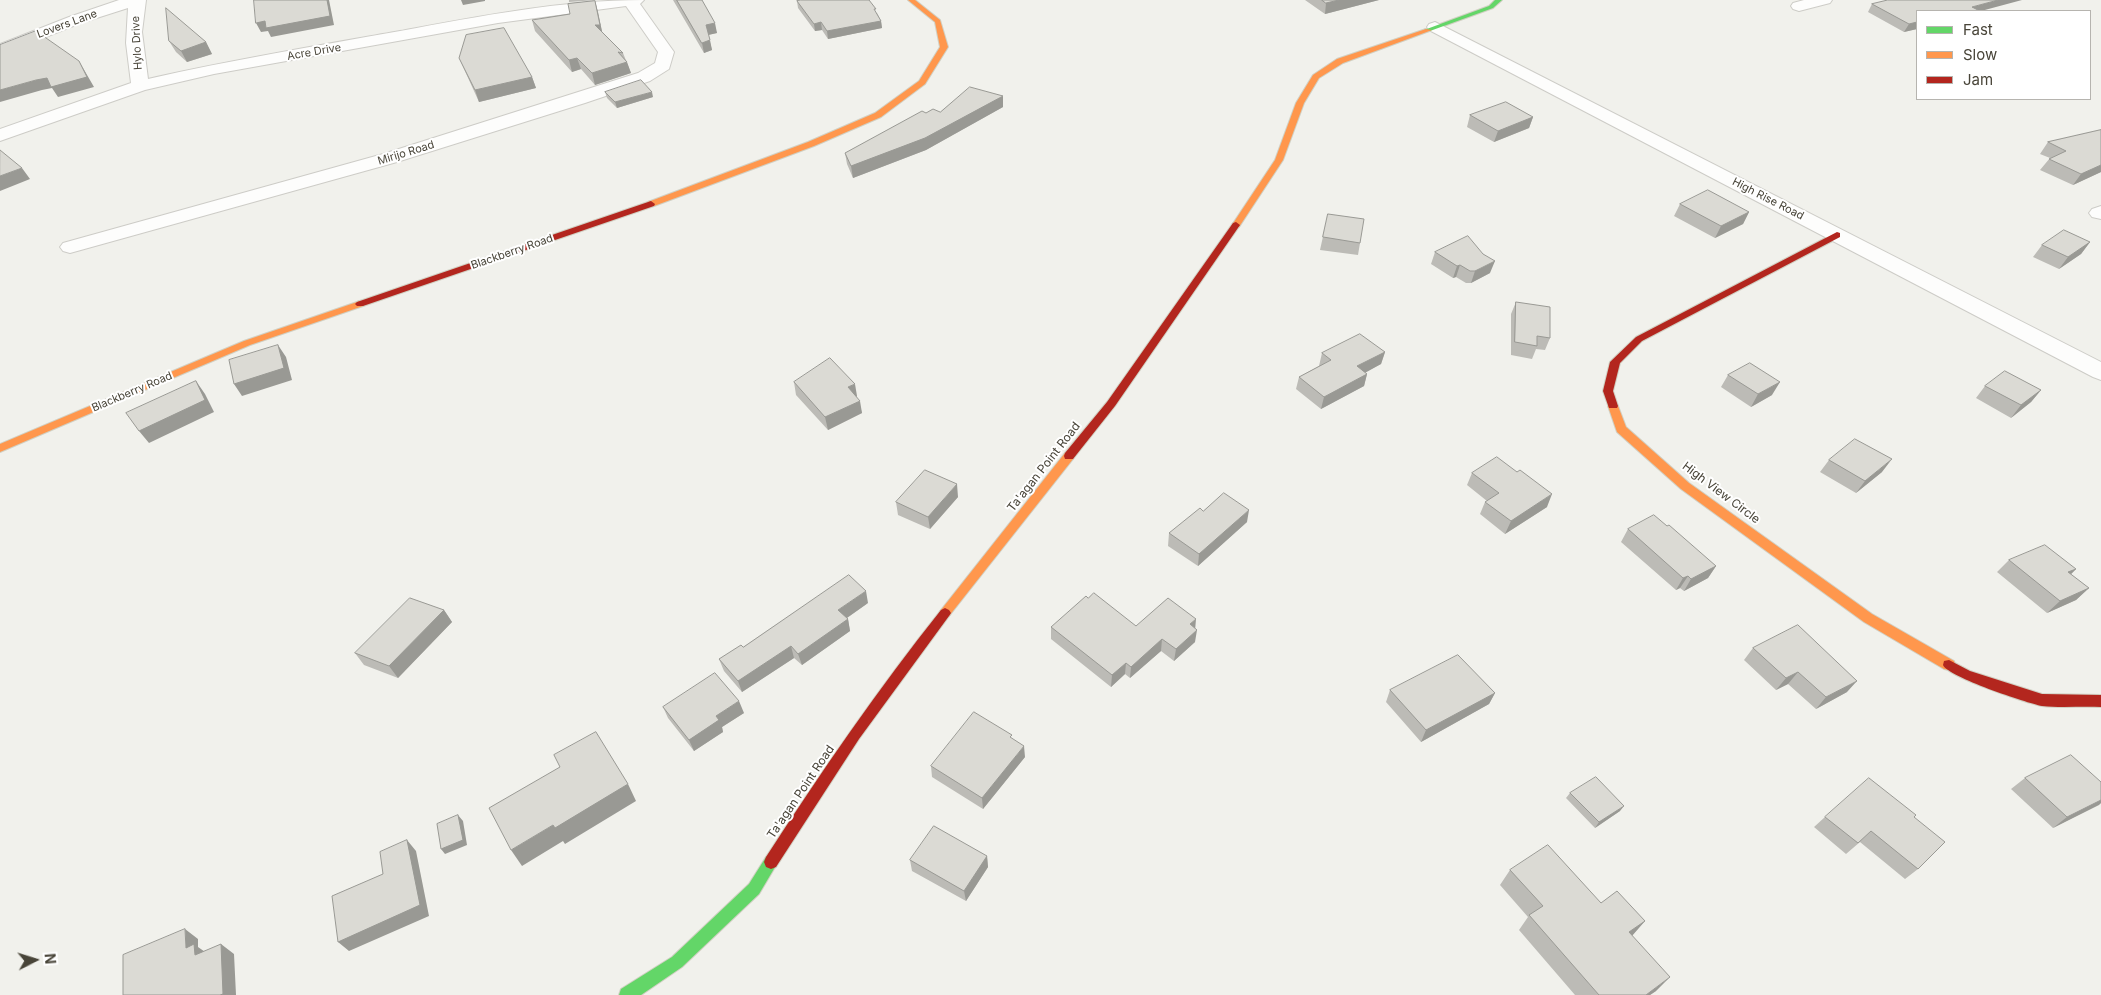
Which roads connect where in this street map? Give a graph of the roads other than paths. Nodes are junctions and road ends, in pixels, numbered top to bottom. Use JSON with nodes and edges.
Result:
{"nodes":[{"id":1,"x":136,"y":0,"type":"edge"},
{"id":2,"x":633,"y":0,"type":"edge"},
{"id":3,"x":911,"y":0,"type":"edge"},
{"id":4,"x":1499,"y":0,"type":"edge"},
{"id":5,"x":1824,"y":0,"type":"edge"},
{"id":6,"x":1799,"y":6,"type":"dead end"},
{"id":7,"x":1435,"y":28,"type":"junction"},
{"id":8,"x":0,"y":50,"type":"edge"},
{"id":9,"x":140,"y":86,"type":"junction"},
{"id":10,"x":0,"y":135,"type":"edge"},
{"id":11,"x":1837,"y":235,"type":"junction"},
{"id":12,"x":70,"y":247,"type":"dead end"},
{"id":13,"x":2101,"y":372,"type":"edge"},
{"id":14,"x":0,"y":448,"type":"edge"},
{"id":15,"x":2101,"y":701,"type":"edge"},
{"id":16,"x":627,"y":995,"type":"edge"}],
"edges":[{"from":1,"to":8,"type":"street","name":"Lovers Lane"},
{"from":1,"to":9,"type":"street","name":"Hylo Drive"},
{"from":2,"to":9,"type":"street","name":"Acre Drive"},
{"from":2,"to":12,"type":"street","name":"Mirijo Road"},
{"from":3,"to":14,"type":"street","name":"Blackberry Road"},
{"from":4,"to":7,"type":"street","name":"Ta'agan Point Road"},
{"from":5,"to":6,"type":"street"},
{"from":7,"to":11,"type":"street","name":"High Rise Road"},
{"from":7,"to":16,"type":"street","name":"Ta'agan Point Road"},
{"from":9,"to":10,"type":"street","name":"Acre Drive"},
{"from":11,"to":13,"type":"street","name":"High Rise Road"},
{"from":11,"to":15,"type":"street","name":"High View Circle"}]}
